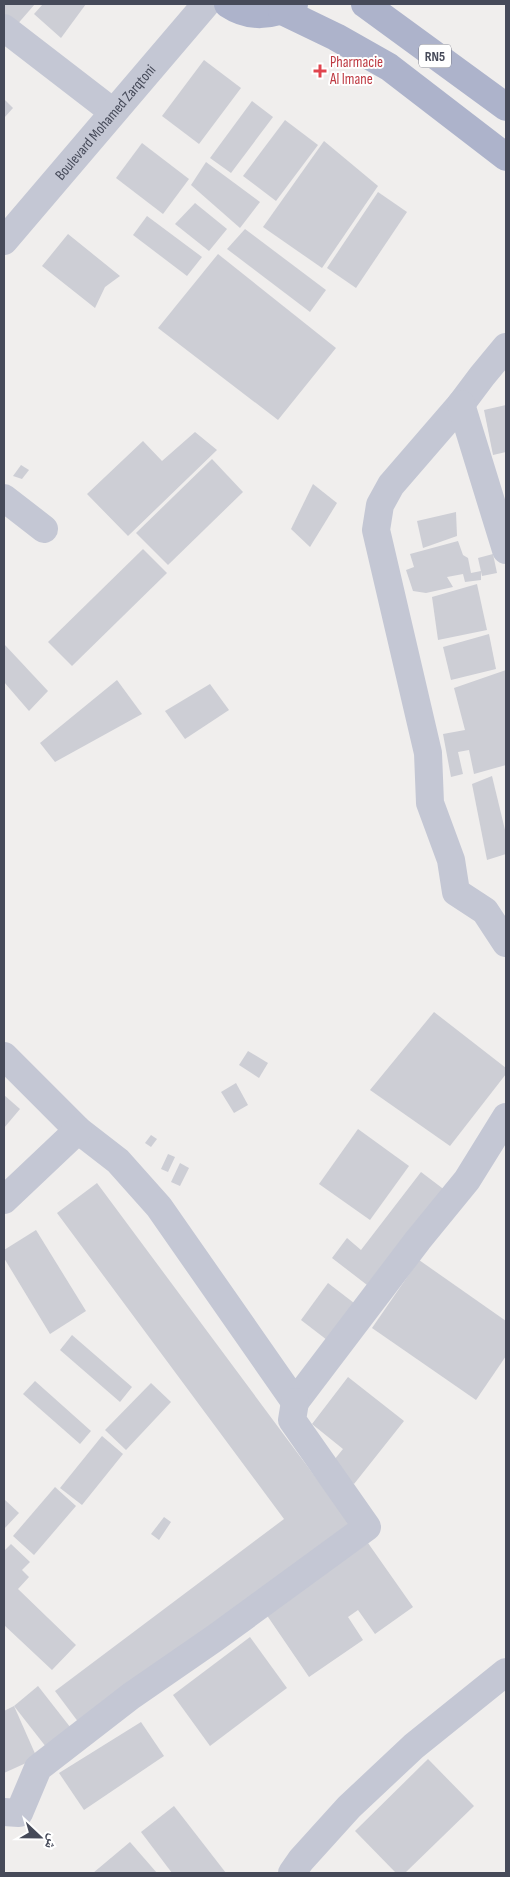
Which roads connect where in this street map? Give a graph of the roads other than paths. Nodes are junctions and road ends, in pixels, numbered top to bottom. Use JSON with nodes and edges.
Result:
{"nodes":[{"id":1,"x":206,"y":4,"type":"edge"},
{"id":2,"x":228,"y":4,"type":"edge"},
{"id":3,"x":365,"y":4,"type":"edge"},
{"id":4,"x":288,"y":7,"type":"edge"},
{"id":5,"x":4,"y":28,"type":"edge"},
{"id":6,"x":506,"y":107,"type":"edge"},
{"id":7,"x":114,"y":112,"type":"junction"},
{"id":8,"x":506,"y":157,"type":"edge"},
{"id":9,"x":4,"y":241,"type":"edge"},
{"id":10,"x":506,"y":347,"type":"edge"},
{"id":11,"x":494,"y":374,"type":"edge"},
{"id":12,"x":461,"y":404,"type":"junction"},
{"id":13,"x":4,"y":498,"type":"edge"},
{"id":14,"x":44,"y":529,"type":"dead end"},
{"id":15,"x":506,"y":550,"type":"edge"},
{"id":16,"x":506,"y":943,"type":"edge"},
{"id":17,"x":4,"y":1056,"type":"edge"},
{"id":18,"x":506,"y":1117,"type":"edge"},
{"id":19,"x":78,"y":1130,"type":"junction"},
{"id":20,"x":4,"y":1200,"type":"edge"},
{"id":21,"x":295,"y":1402,"type":"junction"},
{"id":22,"x":506,"y":1672,"type":"edge"},
{"id":23,"x":4,"y":1812,"type":"edge"},
{"id":24,"x":292,"y":1873,"type":"edge"}],
"edges":[{"from":1,"to":7,"type":"street","name":"Boulevard Mohamed Zarqtoni"},
{"from":2,"to":4,"type":"main road","number":"RN5"},
{"from":3,"to":6,"type":"main road","number":"RN5"},
{"from":4,"to":8,"type":"main road","number":"RN5"},
{"from":5,"to":7,"type":"street"},
{"from":7,"to":9,"type":"street","name":"Boulevard Mohamed Zarqtoni"},
{"from":10,"to":11,"type":"street"},
{"from":11,"to":12,"type":"street"},
{"from":12,"to":15,"type":"street"},
{"from":12,"to":16,"type":"street"},
{"from":13,"to":14,"type":"street"},
{"from":17,"to":19,"type":"street"},
{"from":18,"to":21,"type":"street"},
{"from":19,"to":20,"type":"street"},
{"from":19,"to":21,"type":"street"},
{"from":21,"to":23,"type":"street"},
{"from":22,"to":24,"type":"street"}]}
